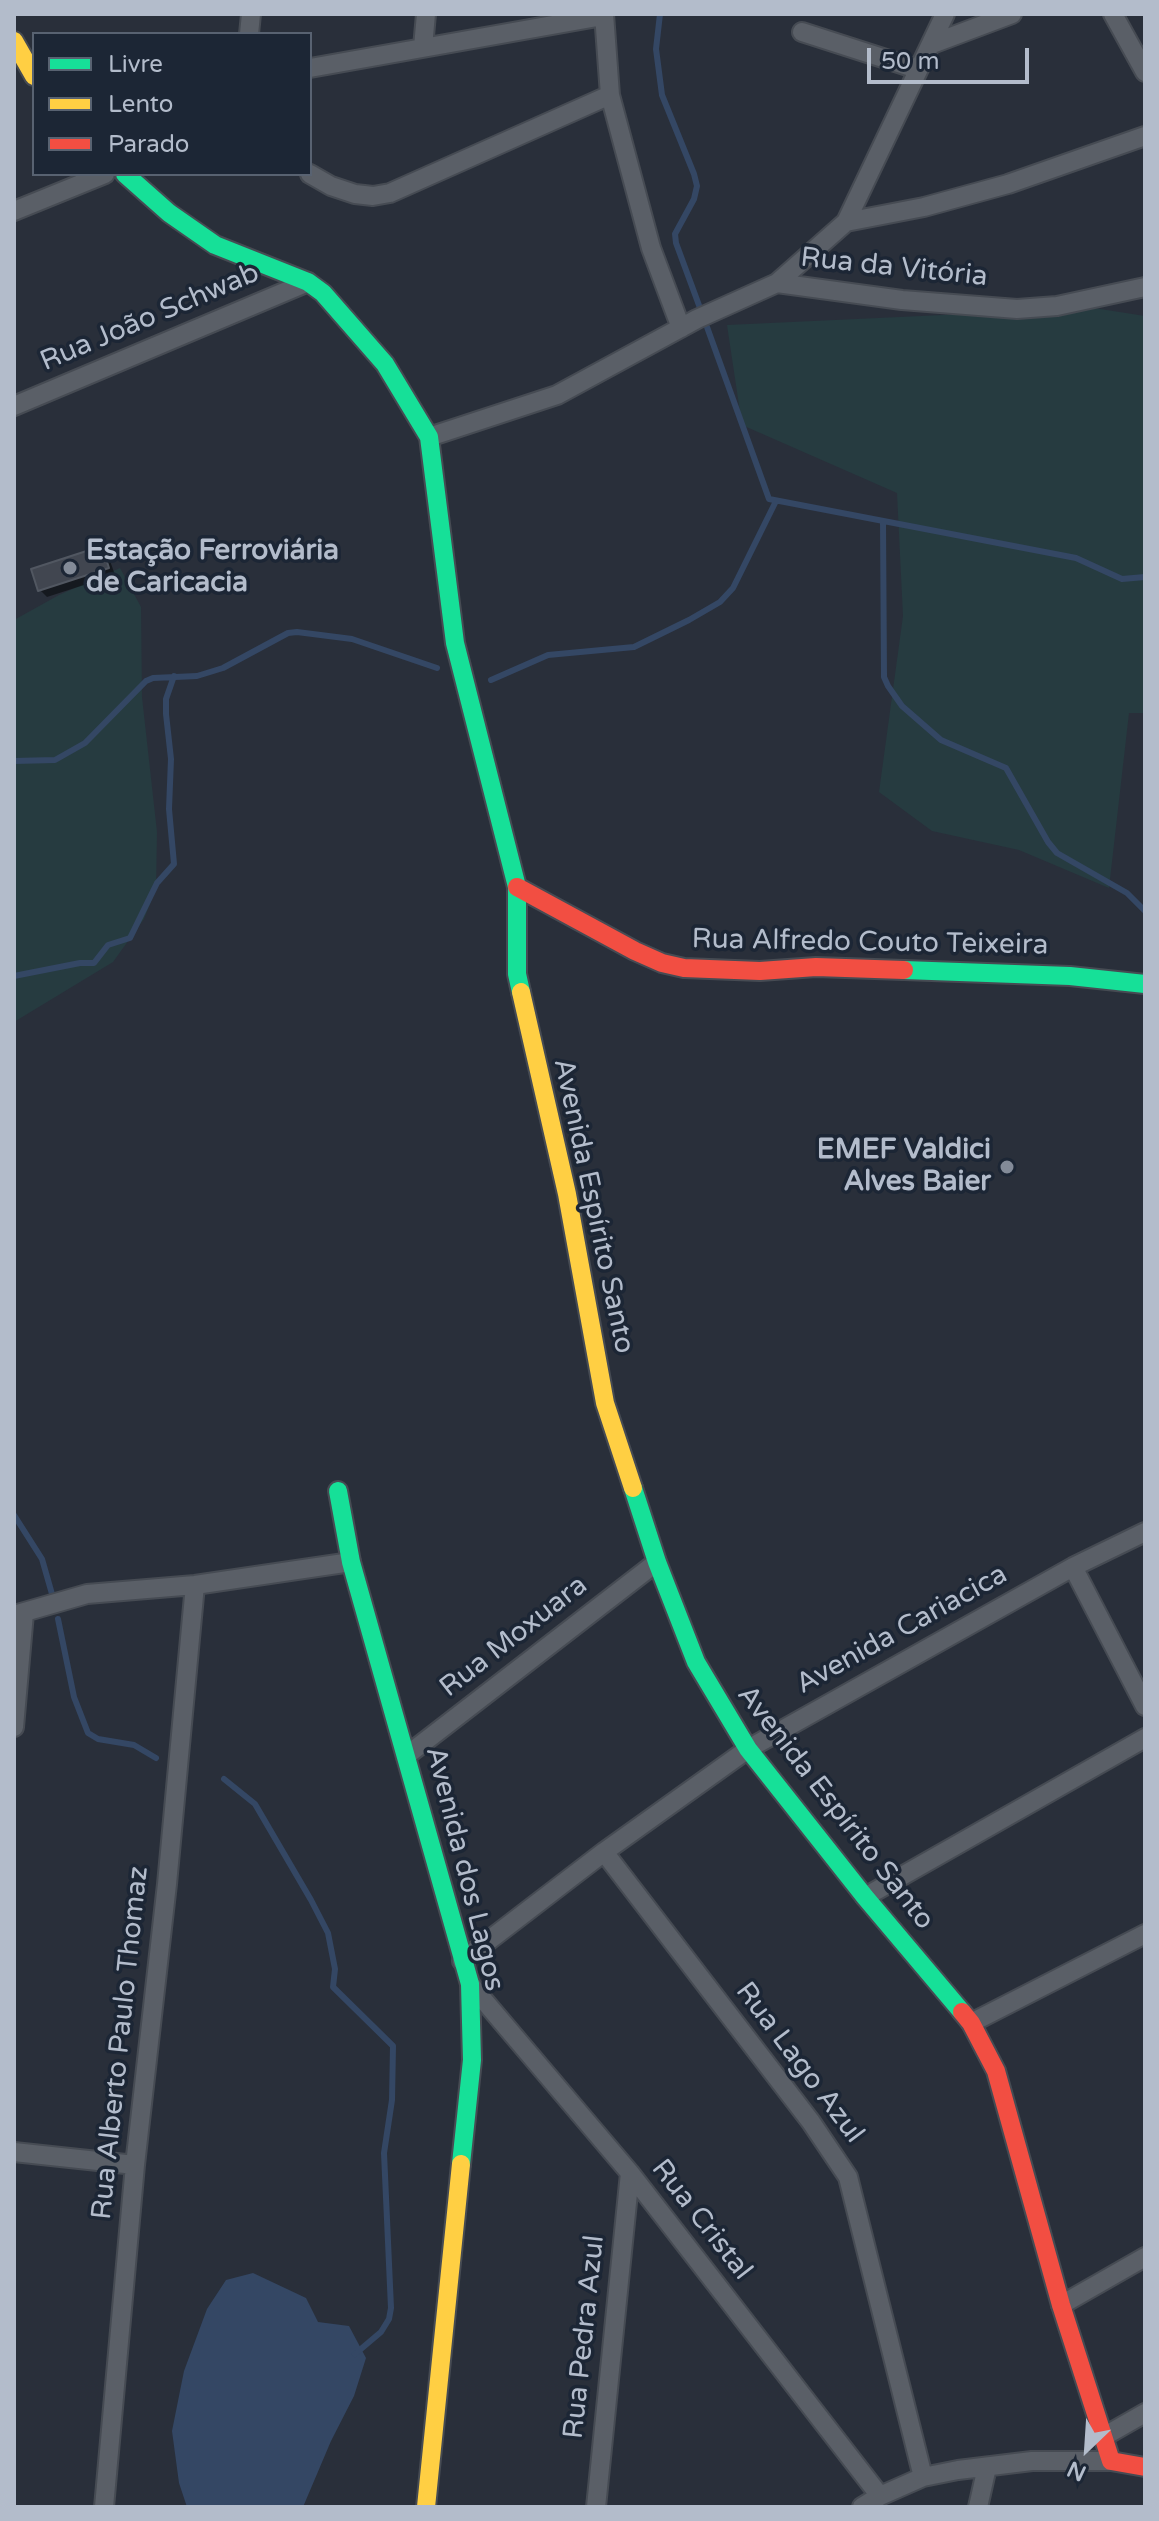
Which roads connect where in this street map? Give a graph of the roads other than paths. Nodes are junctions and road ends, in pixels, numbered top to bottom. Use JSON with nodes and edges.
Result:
{"nodes":[{"id":1,"x":426,"y":14,"type":"edge"},
{"id":2,"x":945,"y":14,"type":"edge"},
{"id":3,"x":1012,"y":14,"type":"edge"},
{"id":4,"x":1113,"y":14,"type":"edge"},
{"id":5,"x":604,"y":15,"type":"edge"},
{"id":6,"x":802,"y":32,"type":"dead end"},
{"id":7,"x":14,"y":41,"type":"edge"},
{"id":8,"x":932,"y":44,"type":"junction"},
{"id":9,"x":423,"y":47,"type":"junction"},
{"id":10,"x":312,"y":68,"type":"edge"},
{"id":11,"x":917,"y":69,"type":"junction"},
{"id":12,"x":32,"y":72,"type":"edge"},
{"id":13,"x":1145,"y":72,"type":"edge"},
{"id":14,"x":610,"y":95,"type":"junction"},
{"id":15,"x":1145,"y":136,"type":"edge"},
{"id":16,"x":312,"y":175,"type":"edge"},
{"id":17,"x":100,"y":176,"type":"edge"},
{"id":18,"x":127,"y":176,"type":"edge"},
{"id":19,"x":14,"y":211,"type":"edge"},
{"id":20,"x":846,"y":222,"type":"junction"},
{"id":21,"x":308,"y":282,"type":"junction"},
{"id":22,"x":777,"y":283,"type":"junction"},
{"id":23,"x":1139,"y":293,"type":"edge"},
{"id":24,"x":681,"y":328,"type":"junction"},
{"id":25,"x":14,"y":406,"type":"edge"},
{"id":26,"x":429,"y":437,"type":"junction"},
{"id":27,"x":517,"y":887,"type":"junction"},
{"id":28,"x":1145,"y":984,"type":"edge"},
{"id":29,"x":338,"y":1491,"type":"dead end"},
{"id":30,"x":1145,"y":1532,"type":"edge"},
{"id":31,"x":351,"y":1562,"type":"junction"},
{"id":32,"x":657,"y":1562,"type":"junction"},
{"id":33,"x":1073,"y":1567,"type":"junction"},
{"id":34,"x":195,"y":1585,"type":"junction"},
{"id":35,"x":19,"y":1614,"type":"edge"},
{"id":36,"x":1145,"y":1706,"type":"edge"},
{"id":37,"x":14,"y":1727,"type":"edge"},
{"id":38,"x":1145,"y":1738,"type":"edge"},
{"id":39,"x":748,"y":1749,"type":"junction"},
{"id":40,"x":406,"y":1756,"type":"junction"},
{"id":41,"x":604,"y":1852,"type":"junction"},
{"id":42,"x":865,"y":1897,"type":"junction"},
{"id":43,"x":1145,"y":1934,"type":"edge"},
{"id":44,"x":462,"y":1961,"type":"junction"},
{"id":45,"x":470,"y":1984,"type":"junction"},
{"id":46,"x":971,"y":2023,"type":"junction"},
{"id":47,"x":14,"y":2152,"type":"edge"},
{"id":48,"x":135,"y":2165,"type":"junction"},
{"id":49,"x":630,"y":2173,"type":"junction"},
{"id":50,"x":1145,"y":2257,"type":"edge"},
{"id":51,"x":1061,"y":2305,"type":"junction"},
{"id":52,"x":1145,"y":2413,"type":"edge"},
{"id":53,"x":1103,"y":2437,"type":"junction"},
{"id":54,"x":1111,"y":2461,"type":"junction"},
{"id":55,"x":987,"y":2467,"type":"junction"},
{"id":56,"x":1145,"y":2467,"type":"edge"},
{"id":57,"x":923,"y":2477,"type":"junction"},
{"id":58,"x":880,"y":2496,"type":"junction"},
{"id":59,"x":104,"y":2507,"type":"edge"},
{"id":60,"x":426,"y":2507,"type":"edge"},
{"id":61,"x":596,"y":2507,"type":"edge"},
{"id":62,"x":862,"y":2507,"type":"edge"},
{"id":63,"x":978,"y":2507,"type":"edge"}],
"edges":[{"from":1,"to":9,"type":"street"},
{"from":2,"to":8,"type":"street"},
{"from":3,"to":8,"type":"street"},
{"from":4,"to":13,"type":"street"},
{"from":5,"to":9,"type":"street"},
{"from":5,"to":14,"type":"street"},
{"from":6,"to":11,"type":"street"},
{"from":7,"to":12,"type":"street"},
{"from":8,"to":11,"type":"street"},
{"from":9,"to":10,"type":"street"},
{"from":11,"to":20,"type":"street"},
{"from":14,"to":16,"type":"street"},
{"from":14,"to":24,"type":"street"},
{"from":15,"to":20,"type":"street"},
{"from":17,"to":19,"type":"street"},
{"from":18,"to":21,"type":"street"},
{"from":20,"to":22,"type":"street"},
{"from":21,"to":25,"type":"street","name":"Rua João Schwab"},
{"from":21,"to":26,"type":"street"},
{"from":22,"to":23,"type":"street","name":"Rua da Vitória"},
{"from":22,"to":24,"type":"street","name":"Rua da Vitória"},
{"from":24,"to":26,"type":"street","name":"Rua da Vitória"},
{"from":26,"to":27,"type":"street","name":"Avenida Espírito Santo"},
{"from":27,"to":28,"type":"street","name":"Rua Alfredo Couto Teixeira"},
{"from":27,"to":32,"type":"street","name":"Avenida Espírito Santo"},
{"from":29,"to":31,"type":"street","name":"Avenida dos Lagos"},
{"from":30,"to":33,"type":"street","name":"Avenida Cariacica"},
{"from":31,"to":34,"type":"street"},
{"from":31,"to":40,"type":"street","name":"Avenida dos Lagos"},
{"from":32,"to":39,"type":"street","name":"Avenida Espírito Santo"},
{"from":32,"to":40,"type":"street","name":"Rua Moxuara"},
{"from":33,"to":36,"type":"street"},
{"from":33,"to":39,"type":"street","name":"Avenida Cariacica"},
{"from":34,"to":35,"type":"street"},
{"from":34,"to":48,"type":"street","name":"Rua Alberto Paulo Thomaz"},
{"from":35,"to":37,"type":"street"},
{"from":38,"to":42,"type":"street"},
{"from":39,"to":41,"type":"street","name":"Avenida Cariacica"},
{"from":39,"to":42,"type":"street","name":"Avenida Espírito Santo"},
{"from":40,"to":44,"type":"street","name":"Avenida dos Lagos"},
{"from":41,"to":44,"type":"street","name":"Avenida Cariacica"},
{"from":41,"to":57,"type":"street","name":"Rua Lago Azul"},
{"from":42,"to":46,"type":"street","name":"Avenida Espírito Santo"},
{"from":43,"to":46,"type":"street"},
{"from":44,"to":45,"type":"street","name":"Avenida dos Lagos"},
{"from":45,"to":49,"type":"street","name":"Rua Cristal"},
{"from":45,"to":60,"type":"street","name":"Avenida dos Lagos"},
{"from":46,"to":51,"type":"street","name":"Avenida Espírito Santo"},
{"from":47,"to":48,"type":"street"},
{"from":48,"to":59,"type":"street","name":"Rua Alberto Paulo Thomaz"},
{"from":49,"to":58,"type":"street","name":"Rua Cristal"},
{"from":49,"to":61,"type":"street","name":"Rua Pedra Azul"},
{"from":50,"to":51,"type":"street"},
{"from":51,"to":53,"type":"street","name":"Avenida Espírito Santo"},
{"from":52,"to":53,"type":"street"},
{"from":53,"to":54,"type":"street","name":"Avenida Espírito Santo"},
{"from":54,"to":55,"type":"street"},
{"from":54,"to":56,"type":"street"},
{"from":55,"to":57,"type":"street"},
{"from":55,"to":63,"type":"street"},
{"from":57,"to":58,"type":"street"},
{"from":58,"to":62,"type":"street"}]}
